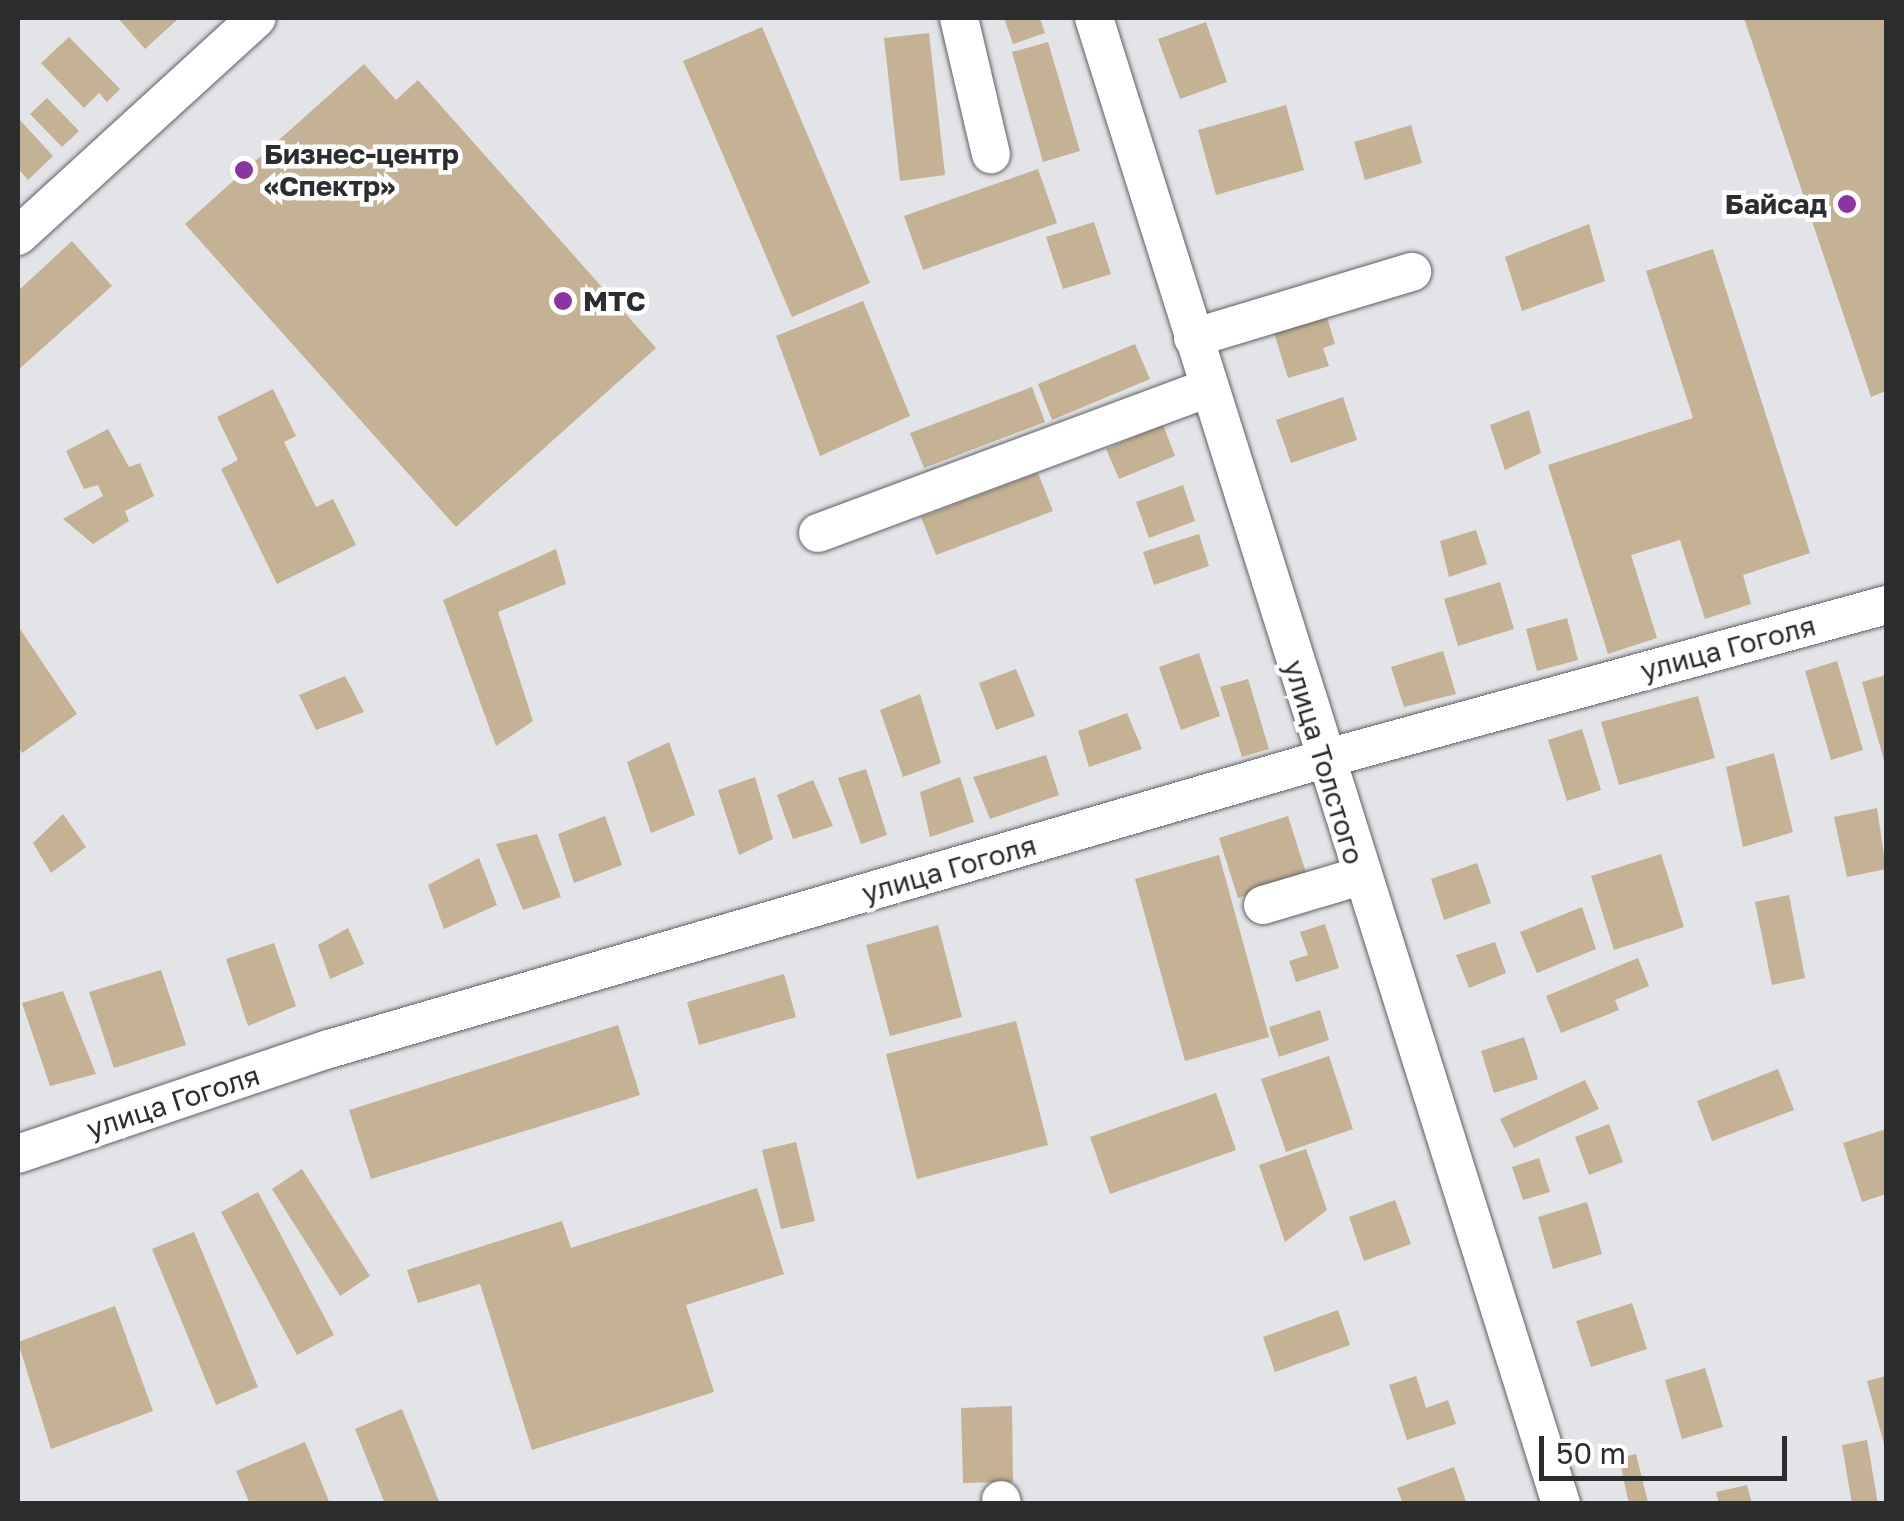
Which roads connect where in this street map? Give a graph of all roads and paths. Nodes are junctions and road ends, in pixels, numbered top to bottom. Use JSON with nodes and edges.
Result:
{"nodes":[{"id":1,"x":959,"y":18,"type":"edge"},
{"id":2,"x":1094,"y":18,"type":"edge"},
{"id":3,"x":242,"y":22,"type":"edge"},
{"id":4,"x":991,"y":154,"type":"dead end"},
{"id":5,"x":18,"y":236,"type":"edge"},
{"id":6,"x":1412,"y":272,"type":"dead end"},
{"id":7,"x":1193,"y":338,"type":"junction"},
{"id":8,"x":1208,"y":388,"type":"junction"},
{"id":9,"x":818,"y":533,"type":"dead end"},
{"id":10,"x":1886,"y":604,"type":"edge"},
{"id":11,"x":1324,"y":760,"type":"junction"},
{"id":12,"x":1360,"y":876,"type":"junction"},
{"id":13,"x":1262,"y":905,"type":"dead end"},
{"id":14,"x":18,"y":1154,"type":"edge"},
{"id":15,"x":1561,"y":1504,"type":"edge"}],
"edges":[{"from":1,"to":4,"type":"street"},
{"from":2,"to":7,"type":"street","name":"улица Толстого"},
{"from":3,"to":5,"type":"street"},
{"from":6,"to":7,"type":"street"},
{"from":7,"to":8,"type":"street","name":"улица Толстого"},
{"from":8,"to":9,"type":"street"},
{"from":8,"to":11,"type":"street","name":"улица Толстого"},
{"from":10,"to":11,"type":"street","name":"улица Гоголя"},
{"from":11,"to":12,"type":"street","name":"улица Толстого"},
{"from":11,"to":14,"type":"street","name":"улица Гоголя"},
{"from":12,"to":13,"type":"street"},
{"from":12,"to":15,"type":"street","name":"улица Толстого"}]}
